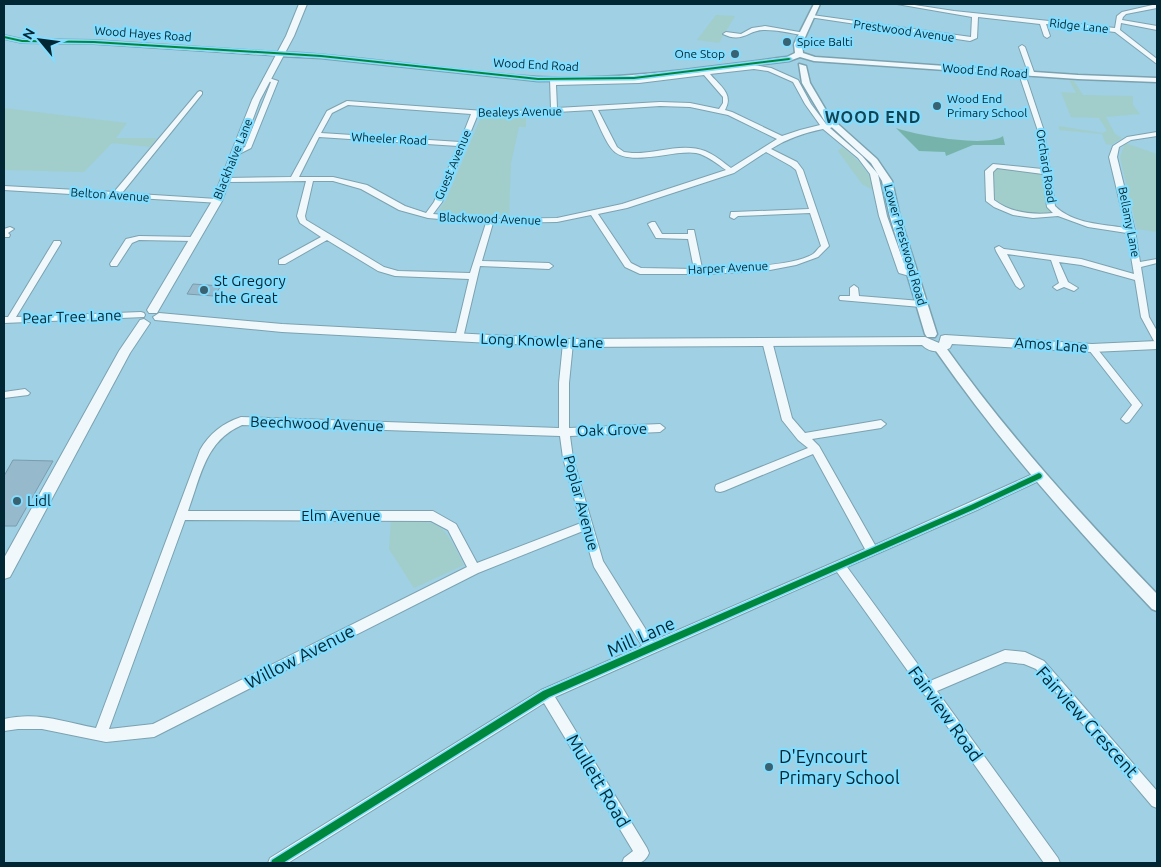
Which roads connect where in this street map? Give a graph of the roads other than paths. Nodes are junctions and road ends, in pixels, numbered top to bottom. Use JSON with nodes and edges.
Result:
{"nodes":[{"id":1,"x":303,"y":4,"type":"edge"},
{"id":2,"x":817,"y":4,"type":"edge"},
{"id":3,"x":900,"y":4,"type":"edge"},
{"id":4,"x":1157,"y":6,"type":"edge"},
{"id":5,"x":1124,"y":8,"type":"dead end"},
{"id":6,"x":1130,"y":11,"type":"junction"},
{"id":7,"x":973,"y":13,"type":"junction"},
{"id":8,"x":812,"y":17,"type":"junction"},
{"id":9,"x":1118,"y":20,"type":"junction"},
{"id":10,"x":1042,"y":22,"type":"junction"},
{"id":11,"x":1157,"y":28,"type":"edge"},
{"id":12,"x":1116,"y":30,"type":"junction"},
{"id":13,"x":802,"y":33,"type":"junction"},
{"id":14,"x":726,"y":34,"type":"dead end"},
{"id":15,"x":1047,"y":36,"type":"dead end"},
{"id":16,"x":4,"y":37,"type":"edge"},
{"id":17,"x":1022,"y":47,"type":"dead end"},
{"id":18,"x":280,"y":54,"type":"junction"},
{"id":19,"x":799,"y":54,"type":"junction"},
{"id":20,"x":789,"y":59,"type":"junction"},
{"id":21,"x":814,"y":59,"type":"junction"},
{"id":22,"x":1157,"y":62,"type":"edge"},
{"id":23,"x":802,"y":66,"type":"junction"},
{"id":24,"x":705,"y":72,"type":"junction"},
{"id":25,"x":1022,"y":74,"type":"junction"},
{"id":26,"x":1032,"y":75,"type":"junction"},
{"id":27,"x":1157,"y":80,"type":"edge"},
{"id":28,"x":554,"y":81,"type":"junction"},
{"id":29,"x":200,"y":93,"type":"dead end"},
{"id":30,"x":594,"y":108,"type":"junction"},
{"id":31,"x":722,"y":110,"type":"junction"},
{"id":32,"x":554,"y":112,"type":"junction"},
{"id":33,"x":475,"y":113,"type":"junction"},
{"id":34,"x":829,"y":126,"type":"junction"},
{"id":35,"x":1157,"y":134,"type":"edge"},
{"id":36,"x":316,"y":135,"type":"junction"},
{"id":37,"x":782,"y":139,"type":"junction"},
{"id":38,"x":463,"y":144,"type":"junction"},
{"id":39,"x":766,"y":149,"type":"junction"},
{"id":40,"x":731,"y":171,"type":"junction"},
{"id":41,"x":1046,"y":172,"type":"junction"},
{"id":42,"x":310,"y":178,"type":"junction"},
{"id":43,"x":294,"y":179,"type":"junction"},
{"id":44,"x":226,"y":180,"type":"junction"},
{"id":45,"x":4,"y":188,"type":"edge"},
{"id":46,"x":116,"y":195,"type":"junction"},
{"id":47,"x":217,"y":201,"type":"junction"},
{"id":48,"x":814,"y":211,"type":"junction"},
{"id":49,"x":593,"y":212,"type":"junction"},
{"id":50,"x":1059,"y":214,"type":"junction"},
{"id":51,"x":428,"y":216,"type":"junction"},
{"id":52,"x":734,"y":217,"type":"dead end"},
{"id":53,"x":490,"y":221,"type":"junction"},
{"id":54,"x":652,"y":224,"type":"dead end"},
{"id":55,"x":1131,"y":231,"type":"junction"},
{"id":56,"x":327,"y":237,"type":"junction"},
{"id":57,"x":194,"y":239,"type":"junction"},
{"id":58,"x":57,"y":243,"type":"dead end"},
{"id":59,"x":1054,"y":258,"type":"junction"},
{"id":60,"x":1157,"y":261,"type":"edge"},
{"id":61,"x":282,"y":262,"type":"dead end"},
{"id":62,"x":477,"y":263,"type":"junction"},
{"id":63,"x":114,"y":264,"type":"dead end"},
{"id":64,"x":551,"y":265,"type":"dead end"},
{"id":65,"x":1138,"y":265,"type":"junction"},
{"id":66,"x":698,"y":270,"type":"junction"},
{"id":67,"x":474,"y":276,"type":"junction"},
{"id":68,"x":1138,"y":278,"type":"junction"},
{"id":69,"x":1021,"y":286,"type":"dead end"},
{"id":70,"x":854,"y":288,"type":"dead end"},
{"id":71,"x":1074,"y":288,"type":"dead end"},
{"id":72,"x":843,"y":298,"type":"dead end"},
{"id":73,"x":855,"y":299,"type":"junction"},
{"id":74,"x":921,"y":304,"type":"junction"},
{"id":75,"x":156,"y":313,"type":"junction"},
{"id":76,"x":142,"y":319,"type":"junction"},
{"id":77,"x":7,"y":320,"type":"edge"},
{"id":78,"x":928,"y":337,"type":"junction"},
{"id":79,"x":459,"y":338,"type":"junction"},
{"id":80,"x":1157,"y":340,"type":"edge"},
{"id":81,"x":767,"y":342,"type":"junction"},
{"id":82,"x":568,"y":343,"type":"junction"},
{"id":83,"x":943,"y":344,"type":"junction"},
{"id":84,"x":1157,"y":345,"type":"edge"},
{"id":85,"x":1092,"y":348,"type":"junction"},
{"id":86,"x":25,"y":393,"type":"dead end"},
{"id":87,"x":4,"y":395,"type":"edge"},
{"id":88,"x":1126,"y":419,"type":"dead end"},
{"id":89,"x":882,"y":424,"type":"dead end"},
{"id":90,"x":660,"y":428,"type":"dead end"},
{"id":91,"x":564,"y":432,"type":"junction"},
{"id":92,"x":802,"y":437,"type":"junction"},
{"id":93,"x":815,"y":449,"type":"junction"},
{"id":94,"x":1039,"y":476,"type":"junction"},
{"id":95,"x":720,"y":488,"type":"dead end"},
{"id":96,"x":180,"y":515,"type":"junction"},
{"id":97,"x":587,"y":525,"type":"junction"},
{"id":98,"x":872,"y":551,"type":"junction"},
{"id":99,"x":839,"y":565,"type":"junction"},
{"id":100,"x":474,"y":569,"type":"junction"},
{"id":101,"x":4,"y":572,"type":"edge"},
{"id":102,"x":1157,"y":604,"type":"edge"},
{"id":103,"x":651,"y":649,"type":"junction"},
{"id":104,"x":926,"y":689,"type":"junction"},
{"id":105,"x":546,"y":694,"type":"junction"},
{"id":106,"x":4,"y":725,"type":"edge"},
{"id":107,"x":100,"y":735,"type":"junction"},
{"id":108,"x":1157,"y":801,"type":"edge"},
{"id":109,"x":275,"y":863,"type":"edge"},
{"id":110,"x":629,"y":863,"type":"edge"},
{"id":111,"x":1053,"y":863,"type":"edge"}],
"edges":[{"from":1,"to":18,"type":"main road","name":"Blackhalve Lane"},
{"from":2,"to":8,"type":"street"},
{"from":3,"to":7,"type":"street","name":"Ridge Lane"},
{"from":4,"to":6,"type":"street"},
{"from":5,"to":6,"type":"street"},
{"from":6,"to":9,"type":"street"},
{"from":7,"to":8,"type":"street","name":"Prestwood Avenue"},
{"from":7,"to":10,"type":"street","name":"Ridge Lane"},
{"from":8,"to":13,"type":"street"},
{"from":9,"to":11,"type":"street"},
{"from":9,"to":12,"type":"street"},
{"from":10,"to":12,"type":"street","name":"Ridge Lane"},
{"from":10,"to":15,"type":"street","name":"Ridge Lane"},
{"from":12,"to":22,"type":"street"},
{"from":13,"to":14,"type":"street"},
{"from":13,"to":19,"type":"street"},
{"from":16,"to":18,"type":"street","name":"Wood Hayes Road"},
{"from":17,"to":26,"type":"street"},
{"from":18,"to":28,"type":"street","name":"Wood End Road"},
{"from":18,"to":44,"type":"main road","name":"Blackhalve Lane"},
{"from":19,"to":20,"type":"street","name":"Wood End Road"},
{"from":19,"to":21,"type":"street","name":"Wood End Road"},
{"from":20,"to":23,"type":"street"},
{"from":20,"to":24,"type":"street","name":"Wood End Road"},
{"from":21,"to":23,"type":"street"},
{"from":21,"to":25,"type":"street","name":"Wood End Road"},
{"from":23,"to":34,"type":"street","name":"Lower Prestwood Road"},
{"from":24,"to":28,"type":"street","name":"Wood End Road"},
{"from":24,"to":31,"type":"street"},
{"from":24,"to":34,"type":"street"},
{"from":25,"to":26,"type":"street","name":"Wood End Road"},
{"from":25,"to":41,"type":"street","name":"Orchard Road"},
{"from":26,"to":27,"type":"street","name":"Wood End Road"},
{"from":28,"to":32,"type":"street"},
{"from":29,"to":46,"type":"street"},
{"from":30,"to":31,"type":"street","name":"Bealeys Avenue"},
{"from":30,"to":32,"type":"street","name":"Bealeys Avenue"},
{"from":30,"to":40,"type":"street"},
{"from":31,"to":37,"type":"street","name":"Bealeys Avenue"},
{"from":32,"to":33,"type":"street","name":"Bealeys Avenue"},
{"from":33,"to":36,"type":"street","name":"Bealeys Avenue"},
{"from":33,"to":38,"type":"street","name":"Guest Avenue"},
{"from":34,"to":37,"type":"street","name":"Blackwood Avenue"},
{"from":34,"to":74,"type":"street","name":"Lower Prestwood Road"},
{"from":35,"to":55,"type":"street","name":"Bellamy Lane"},
{"from":36,"to":38,"type":"street","name":"Wheeler Road"},
{"from":36,"to":43,"type":"street","name":"Bealeys Avenue"},
{"from":37,"to":39,"type":"street","name":"Blackwood Avenue"},
{"from":38,"to":51,"type":"street","name":"Guest Avenue"},
{"from":39,"to":40,"type":"street","name":"Blackwood Avenue"},
{"from":39,"to":48,"type":"street","name":"Harper Avenue"},
{"from":40,"to":49,"type":"street","name":"Blackwood Avenue"},
{"from":41,"to":50,"type":"street","name":"Orchard Road"},
{"from":41,"to":50,"type":"street"},
{"from":42,"to":43,"type":"street","name":"Blackwood Avenue"},
{"from":42,"to":51,"type":"street","name":"Blackwood Avenue"},
{"from":42,"to":56,"type":"street"},
{"from":43,"to":44,"type":"street","name":"Blackwood Avenue"},
{"from":44,"to":47,"type":"main road","name":"Blackhalve Lane"},
{"from":45,"to":46,"type":"street","name":"Belton Avenue"},
{"from":46,"to":47,"type":"street","name":"Belton Avenue"},
{"from":47,"to":57,"type":"main road","name":"Blackhalve Lane"},
{"from":48,"to":52,"type":"street"},
{"from":48,"to":66,"type":"street","name":"Harper Avenue"},
{"from":49,"to":53,"type":"street","name":"Blackwood Avenue"},
{"from":49,"to":66,"type":"street","name":"Harper Avenue"},
{"from":50,"to":55,"type":"street","name":"Orchard Road"},
{"from":51,"to":53,"type":"street","name":"Blackwood Avenue"},
{"from":53,"to":62,"type":"street"},
{"from":54,"to":66,"type":"street"},
{"from":55,"to":65,"type":"street","name":"Bellamy Lane"},
{"from":56,"to":61,"type":"street"},
{"from":56,"to":67,"type":"street"},
{"from":57,"to":63,"type":"street"},
{"from":57,"to":75,"type":"main road","name":"Blackhalve Lane"},
{"from":58,"to":77,"type":"street"},
{"from":59,"to":68,"type":"street"},
{"from":59,"to":69,"type":"street"},
{"from":59,"to":71,"type":"street"},
{"from":60,"to":65,"type":"street"},
{"from":62,"to":64,"type":"street"},
{"from":62,"to":67,"type":"street"},
{"from":65,"to":68,"type":"street","name":"Bellamy Lane"},
{"from":67,"to":79,"type":"street"},
{"from":68,"to":80,"type":"street","name":"Bellamy Lane"},
{"from":70,"to":73,"type":"street"},
{"from":72,"to":73,"type":"street"},
{"from":73,"to":74,"type":"street"},
{"from":74,"to":78,"type":"street","name":"Lower Prestwood Road"},
{"from":75,"to":76,"type":"main road"},
{"from":75,"to":79,"type":"main road","name":"Long Knowle Lane"},
{"from":76,"to":77,"type":"street","name":"Pear Tree Lane"},
{"from":76,"to":101,"type":"main road"},
{"from":78,"to":81,"type":"main road","name":"Long Knowle Lane"},
{"from":78,"to":83,"type":"main road"},
{"from":79,"to":82,"type":"main road","name":"Long Knowle Lane"},
{"from":81,"to":82,"type":"main road","name":"Long Knowle Lane"},
{"from":81,"to":92,"type":"street"},
{"from":82,"to":91,"type":"street","name":"Poplar Avenue"},
{"from":83,"to":85,"type":"main road","name":"Amos Lane"},
{"from":83,"to":94,"type":"street"},
{"from":84,"to":85,"type":"main road","name":"Amos Lane"},
{"from":85,"to":88,"type":"street"},
{"from":86,"to":87,"type":"street"},
{"from":89,"to":92,"type":"street"},
{"from":90,"to":91,"type":"street","name":"Oak Grove"},
{"from":91,"to":96,"type":"street","name":"Beechwood Avenue"},
{"from":91,"to":97,"type":"street","name":"Poplar Avenue"},
{"from":92,"to":93,"type":"street"},
{"from":93,"to":95,"type":"street"},
{"from":93,"to":98,"type":"street"},
{"from":94,"to":98,"type":"street","name":"Mill Lane"},
{"from":94,"to":102,"type":"street"},
{"from":96,"to":100,"type":"street","name":"Elm Avenue"},
{"from":96,"to":107,"type":"street","name":"Beechwood Avenue"},
{"from":97,"to":100,"type":"street","name":"Willow Avenue"},
{"from":97,"to":103,"type":"street","name":"Poplar Avenue"},
{"from":98,"to":99,"type":"street","name":"Mill Lane"},
{"from":99,"to":103,"type":"street","name":"Mill Lane"},
{"from":99,"to":104,"type":"street","name":"Fairview Road"},
{"from":100,"to":107,"type":"street","name":"Willow Avenue"},
{"from":103,"to":105,"type":"street","name":"Mill Lane"},
{"from":104,"to":108,"type":"street","name":"Fairview Crescent"},
{"from":104,"to":111,"type":"street","name":"Fairview Road"},
{"from":105,"to":109,"type":"street","name":"Mill Lane"},
{"from":105,"to":110,"type":"street","name":"Mullett Road"},
{"from":106,"to":107,"type":"street","name":"Willow Avenue"}]}
